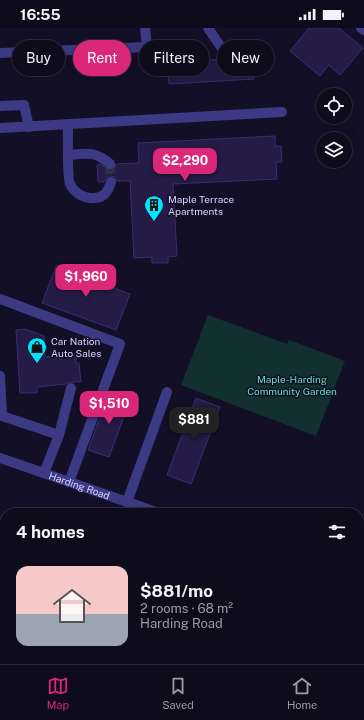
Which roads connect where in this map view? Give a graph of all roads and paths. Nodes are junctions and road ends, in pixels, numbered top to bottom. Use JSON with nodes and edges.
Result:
{"nodes":[{"id":1,"x":145,"y":28,"type":"edge"},
{"id":2,"x":208,"y":28,"type":"edge"},
{"id":3,"x":361,"y":28,"type":"edge"},
{"id":4,"x":364,"y":30,"type":"edge"},
{"id":5,"x":217,"y":41,"type":"edge"},
{"id":6,"x":0,"y":54,"type":"edge"},
{"id":7,"x":0,"y":106,"type":"edge"},
{"id":8,"x":282,"y":112,"type":"dead end"},
{"id":9,"x":68,"y":125,"type":"junction"},
{"id":10,"x":29,"y":127,"type":"junction"},
{"id":11,"x":0,"y":128,"type":"edge"},
{"id":12,"x":68,"y":154,"type":"junction"},
{"id":13,"x":110,"y":164,"type":"dead end"},
{"id":14,"x":111,"y":182,"type":"tunnel mouth"},
{"id":15,"x":0,"y":299,"type":"edge"},
{"id":16,"x":0,"y":376,"type":"edge"},
{"id":17,"x":71,"y":388,"type":"dead end"},
{"id":18,"x":167,"y":392,"type":"dead end"},
{"id":19,"x":59,"y":435,"type":"junction"},
{"id":20,"x":0,"y":458,"type":"edge"},
{"id":21,"x":44,"y":473,"type":"junction"},
{"id":22,"x":69,"y":482,"type":"junction"},
{"id":23,"x":126,"y":502,"type":"junction"},
{"id":24,"x":144,"y":508,"type":"edge"}],
"edges":[{"from":1,"to":6,"type":"street"},
{"from":2,"to":5,"type":"street"},
{"from":3,"to":4,"type":"street"},
{"from":7,"to":10,"type":"street"},
{"from":8,"to":9,"type":"street"},
{"from":9,"to":10,"type":"street"},
{"from":9,"to":12,"type":"street"},
{"from":10,"to":11,"type":"street"},
{"from":12,"to":13,"type":"street"},
{"from":12,"to":14,"type":"street"},
{"from":15,"to":22,"type":"street"},
{"from":16,"to":19,"type":"street"},
{"from":17,"to":19,"type":"street"},
{"from":18,"to":23,"type":"street"},
{"from":19,"to":21,"type":"street"},
{"from":20,"to":21,"type":"street","name":"Harding Road"},
{"from":21,"to":22,"type":"street","name":"Harding Road"},
{"from":22,"to":23,"type":"street","name":"Harding Road"},
{"from":23,"to":24,"type":"street","name":"Harding Road"}]}
